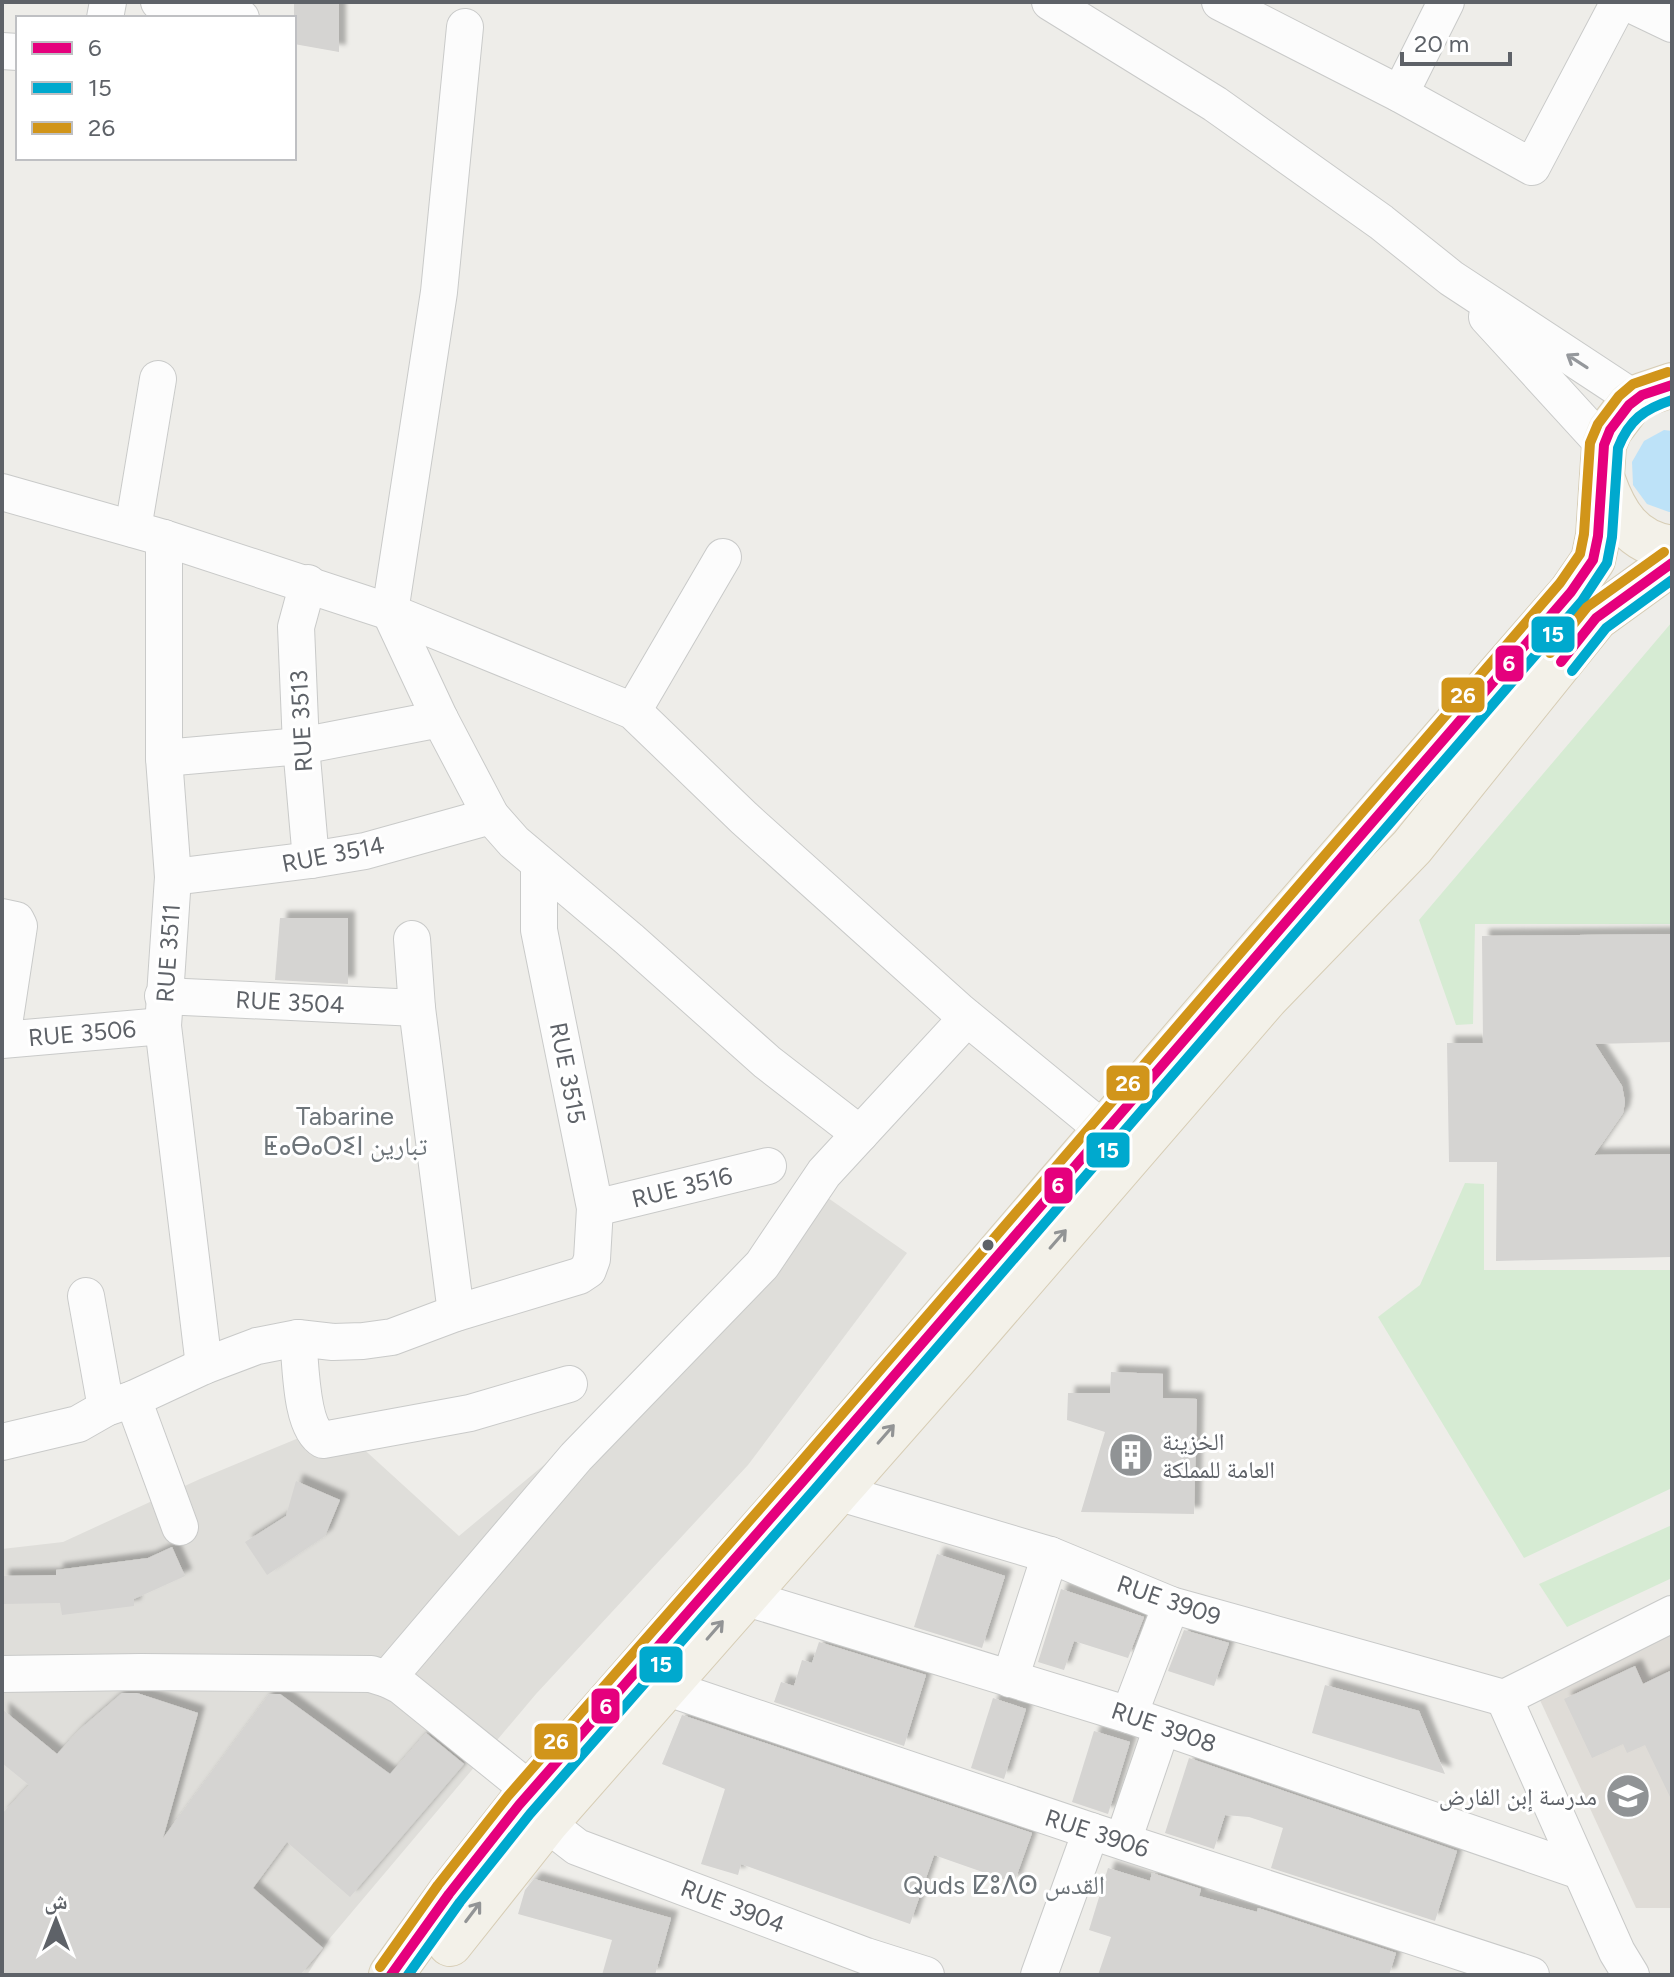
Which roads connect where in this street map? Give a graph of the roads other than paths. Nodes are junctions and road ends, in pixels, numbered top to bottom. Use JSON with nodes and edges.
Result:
{"nodes":[{"id":1,"x":159,"y":2,"type":"edge"},
{"id":2,"x":1050,"y":2,"type":"edge"},
{"id":3,"x":1446,"y":2,"type":"edge"},
{"id":4,"x":1619,"y":2,"type":"edge"},
{"id":5,"x":1626,"y":2,"type":"edge"},
{"id":6,"x":1243,"y":7,"type":"edge"},
{"id":7,"x":231,"y":16,"type":"edge"},
{"id":8,"x":1672,"y":24,"type":"edge"},
{"id":9,"x":465,"y":27,"type":"dead end"},
{"id":10,"x":1400,"y":94,"type":"junction"},
{"id":11,"x":1451,"y":278,"type":"junction"},
{"id":12,"x":158,"y":379,"type":"dead end"},
{"id":13,"x":1657,"y":390,"type":"edge"},
{"id":14,"x":1603,"y":463,"type":"junction"},
{"id":15,"x":2,"y":492,"type":"edge"},
{"id":16,"x":148,"y":534,"type":"junction"},
{"id":17,"x":1672,"y":548,"type":"edge"},
{"id":18,"x":723,"y":557,"type":"dead end"},
{"id":19,"x":1672,"y":563,"type":"edge"},
{"id":20,"x":308,"y":583,"type":"junction"},
{"id":21,"x":390,"y":612,"type":"junction"},
{"id":22,"x":633,"y":711,"type":"junction"},
{"id":23,"x":440,"y":719,"type":"junction"},
{"id":24,"x":301,"y":746,"type":"junction"},
{"id":25,"x":164,"y":758,"type":"junction"},
{"id":26,"x":491,"y":816,"type":"junction"},
{"id":27,"x":311,"y":860,"type":"junction"},
{"id":28,"x":539,"y":865,"type":"junction"},
{"id":29,"x":173,"y":877,"type":"junction"},
{"id":30,"x":2,"y":917,"type":"edge"},
{"id":31,"x":412,"y":939,"type":"dead end"},
{"id":32,"x":417,"y":1008,"type":"junction"},
{"id":33,"x":163,"y":1011,"type":"junction"},
{"id":34,"x":967,"y":1018,"type":"junction"},
{"id":35,"x":2,"y":1039,"type":"edge"},
{"id":36,"x":1104,"y":1130,"type":"junction"},
{"id":37,"x":860,"y":1134,"type":"junction"},
{"id":38,"x":768,"y":1166,"type":"dead end"},
{"id":39,"x":595,"y":1208,"type":"junction"},
{"id":40,"x":86,"y":1296,"type":"dead end"},
{"id":41,"x":456,"y":1313,"type":"junction"},
{"id":42,"x":298,"y":1338,"type":"junction"},
{"id":43,"x":204,"y":1366,"type":"junction"},
{"id":44,"x":569,"y":1384,"type":"dead end"},
{"id":45,"x":120,"y":1404,"type":"junction"},
{"id":46,"x":2,"y":1442,"type":"edge"},
{"id":47,"x":837,"y":1492,"type":"junction"},
{"id":48,"x":180,"y":1527,"type":"dead end"},
{"id":49,"x":1050,"y":1555,"type":"junction"},
{"id":50,"x":744,"y":1597,"type":"junction"},
{"id":51,"x":1171,"y":1605,"type":"junction"},
{"id":52,"x":1672,"y":1614,"type":"edge"},
{"id":53,"x":2,"y":1674,"type":"edge"},
{"id":54,"x":387,"y":1679,"type":"junction"},
{"id":55,"x":1010,"y":1679,"type":"junction"},
{"id":56,"x":665,"y":1687,"type":"junction"},
{"id":57,"x":1504,"y":1698,"type":"junction"},
{"id":58,"x":1146,"y":1721,"type":"junction"},
{"id":59,"x":538,"y":1807,"type":"junction"},
{"id":60,"x":1107,"y":1836,"type":"junction"},
{"id":61,"x":1580,"y":1871,"type":"junction"},
{"id":62,"x":862,"y":1965,"type":"edge"},
{"id":63,"x":391,"y":1975,"type":"edge"},
{"id":64,"x":427,"y":1975,"type":"edge"},
{"id":65,"x":926,"y":1975,"type":"edge"},
{"id":66,"x":1039,"y":1975,"type":"edge"},
{"id":67,"x":1531,"y":1975,"type":"edge"},
{"id":68,"x":1631,"y":1975,"type":"edge"}],
"edges":[{"from":1,"to":7,"type":"street"},
{"from":2,"to":11,"type":"street"},
{"from":3,"to":10,"type":"street"},
{"from":4,"to":10,"type":"street"},
{"from":5,"to":8,"type":"street"},
{"from":6,"to":10,"type":"street"},
{"from":9,"to":21,"type":"street"},
{"from":13,"to":11,"type":"street","one_way":true},
{"from":11,"to":14,"type":"street"},
{"from":12,"to":16,"type":"street","name":"RUE 3511"},
{"from":13,"to":14,"type":"main road"},
{"from":14,"to":17,"type":"main road"},
{"from":14,"to":36,"type":"main road"},
{"from":15,"to":16,"type":"street"},
{"from":16,"to":20,"type":"street"},
{"from":16,"to":25,"type":"street","name":"RUE 3511"},
{"from":18,"to":22,"type":"street"},
{"from":47,"to":19,"type":"main road","one_way":true},
{"from":20,"to":21,"type":"street"},
{"from":20,"to":24,"type":"street","name":"RUE 3513"},
{"from":21,"to":22,"type":"street"},
{"from":21,"to":23,"type":"street"},
{"from":22,"to":34,"type":"street"},
{"from":23,"to":24,"type":"street"},
{"from":23,"to":26,"type":"street"},
{"from":24,"to":25,"type":"street"},
{"from":24,"to":27,"type":"street","name":"RUE 3513"},
{"from":25,"to":29,"type":"street","name":"RUE 3511"},
{"from":26,"to":27,"type":"street","name":"RUE 3514"},
{"from":26,"to":28,"type":"street"},
{"from":27,"to":29,"type":"street","name":"RUE 3514"},
{"from":28,"to":37,"type":"street"},
{"from":28,"to":39,"type":"street","name":"RUE 3515"},
{"from":29,"to":33,"type":"street","name":"RUE 3511"},
{"from":30,"to":35,"type":"street"},
{"from":31,"to":32,"type":"street"},
{"from":32,"to":33,"type":"street","name":"RUE 3504"},
{"from":32,"to":41,"type":"street"},
{"from":33,"to":35,"type":"street","name":"RUE 3506"},
{"from":33,"to":43,"type":"street","name":"RUE 3511"},
{"from":34,"to":36,"type":"street"},
{"from":34,"to":37,"type":"street"},
{"from":36,"to":59,"type":"main road"},
{"from":37,"to":54,"type":"street"},
{"from":38,"to":39,"type":"street","name":"RUE 3516"},
{"from":39,"to":41,"type":"street","name":"RUE 3515"},
{"from":40,"to":45,"type":"street"},
{"from":41,"to":42,"type":"street"},
{"from":42,"to":43,"type":"street"},
{"from":42,"to":44,"type":"street"},
{"from":43,"to":45,"type":"street"},
{"from":45,"to":46,"type":"street"},
{"from":45,"to":48,"type":"street"},
{"from":47,"to":49,"type":"street","name":"RUE 3909"},
{"from":47,"to":50,"type":"main road"},
{"from":49,"to":51,"type":"street","name":"RUE 3909"},
{"from":49,"to":55,"type":"street"},
{"from":50,"to":55,"type":"street","name":"RUE 3908"},
{"from":56,"to":50,"type":"main road","one_way":true},
{"from":51,"to":57,"type":"street","name":"RUE 3909"},
{"from":51,"to":58,"type":"street"},
{"from":52,"to":57,"type":"street"},
{"from":53,"to":54,"type":"street"},
{"from":54,"to":59,"type":"street","name":"RUE 3904"},
{"from":55,"to":58,"type":"street","name":"RUE 3908"},
{"from":56,"to":59,"type":"main road"},
{"from":56,"to":60,"type":"street","name":"RUE 3906"},
{"from":57,"to":61,"type":"street"},
{"from":58,"to":60,"type":"street"},
{"from":58,"to":61,"type":"street","name":"RUE 3908"},
{"from":59,"to":62,"type":"street","name":"RUE 3904"},
{"from":59,"to":63,"type":"main road"},
{"from":64,"to":59,"type":"main road","one_way":true},
{"from":60,"to":66,"type":"street"},
{"from":60,"to":67,"type":"street","name":"RUE 3906"},
{"from":61,"to":68,"type":"street"},
{"from":62,"to":65,"type":"street","name":"RUE 3904"}]}
